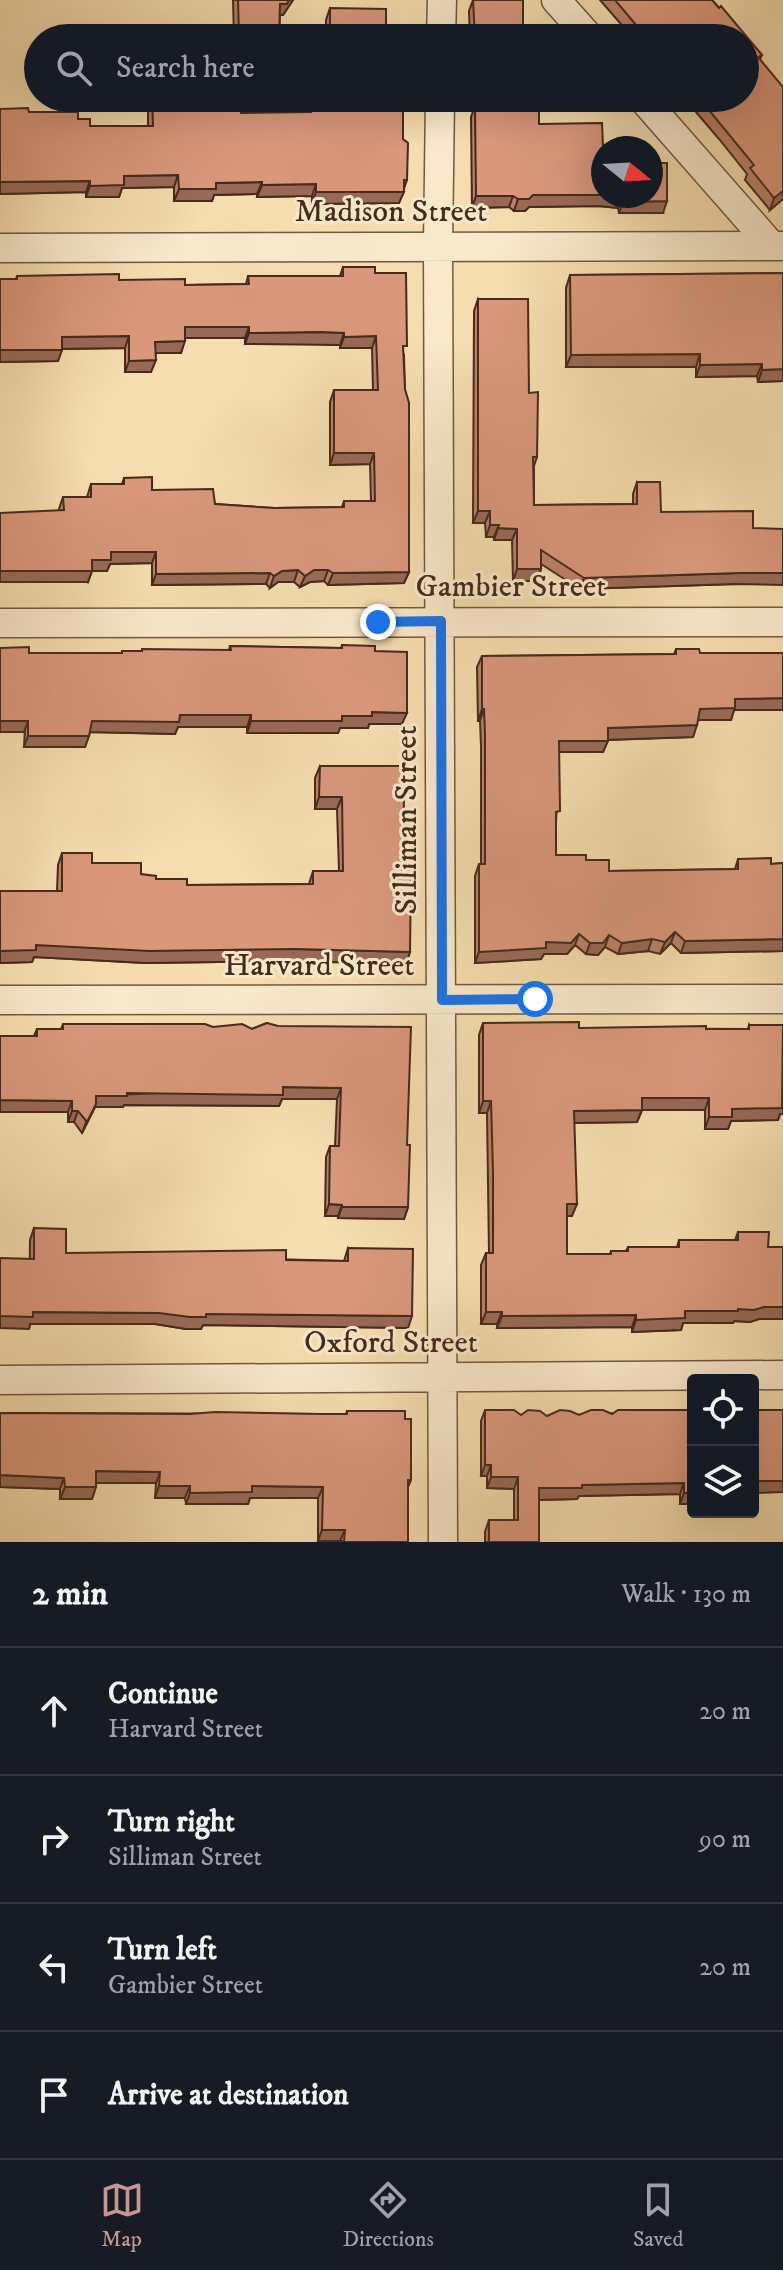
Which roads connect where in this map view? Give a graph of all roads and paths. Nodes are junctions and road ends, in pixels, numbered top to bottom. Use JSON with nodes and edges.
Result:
{"nodes":[{"id":1,"x":442,"y":0,"type":"edge"},
{"id":2,"x":556,"y":0,"type":"edge"},
{"id":3,"x":441,"y":24,"type":"edge"},
{"id":4,"x":577,"y":24,"type":"edge"},
{"id":5,"x":440,"y":112,"type":"edge"},
{"id":6,"x":655,"y":112,"type":"edge"},
{"id":7,"x":438,"y":246,"type":"junction"},
{"id":8,"x":777,"y":246,"type":"edge"},
{"id":9,"x":0,"y":248,"type":"edge"},
{"id":10,"x":441,"y":621,"type":"junction"},
{"id":11,"x":783,"y":622,"type":"edge"},
{"id":12,"x":0,"y":623,"type":"edge"},
{"id":13,"x":783,"y":999,"type":"edge"},
{"id":14,"x":0,"y":1000,"type":"edge"},
{"id":15,"x":442,"y":1000,"type":"junction"},
{"id":16,"x":783,"y":1375,"type":"edge"},
{"id":17,"x":443,"y":1377,"type":"junction"},
{"id":18,"x":0,"y":1380,"type":"edge"},
{"id":19,"x":443,"y":1542,"type":"edge"}],
"edges":[{"from":1,"to":3,"type":"street"},
{"from":2,"to":4,"type":"street"},
{"from":5,"to":7,"type":"street","name":"Silliman Street"},
{"from":6,"to":8,"type":"street"},
{"from":7,"to":8,"type":"street","name":"Madison Street"},
{"from":7,"to":9,"type":"street","name":"Madison Street"},
{"from":7,"to":10,"type":"street","name":"Silliman Street"},
{"from":10,"to":11,"type":"street","name":"Gambier Street"},
{"from":10,"to":12,"type":"street","name":"Gambier Street"},
{"from":10,"to":15,"type":"street","name":"Silliman Street"},
{"from":13,"to":15,"type":"street","name":"Harvard Street"},
{"from":14,"to":15,"type":"street","name":"Harvard Street"},
{"from":15,"to":17,"type":"street","name":"Silliman Street"},
{"from":16,"to":17,"type":"street","name":"Oxford Street"},
{"from":17,"to":18,"type":"street","name":"Oxford Street"},
{"from":17,"to":19,"type":"street","name":"Silliman Street"}]}
